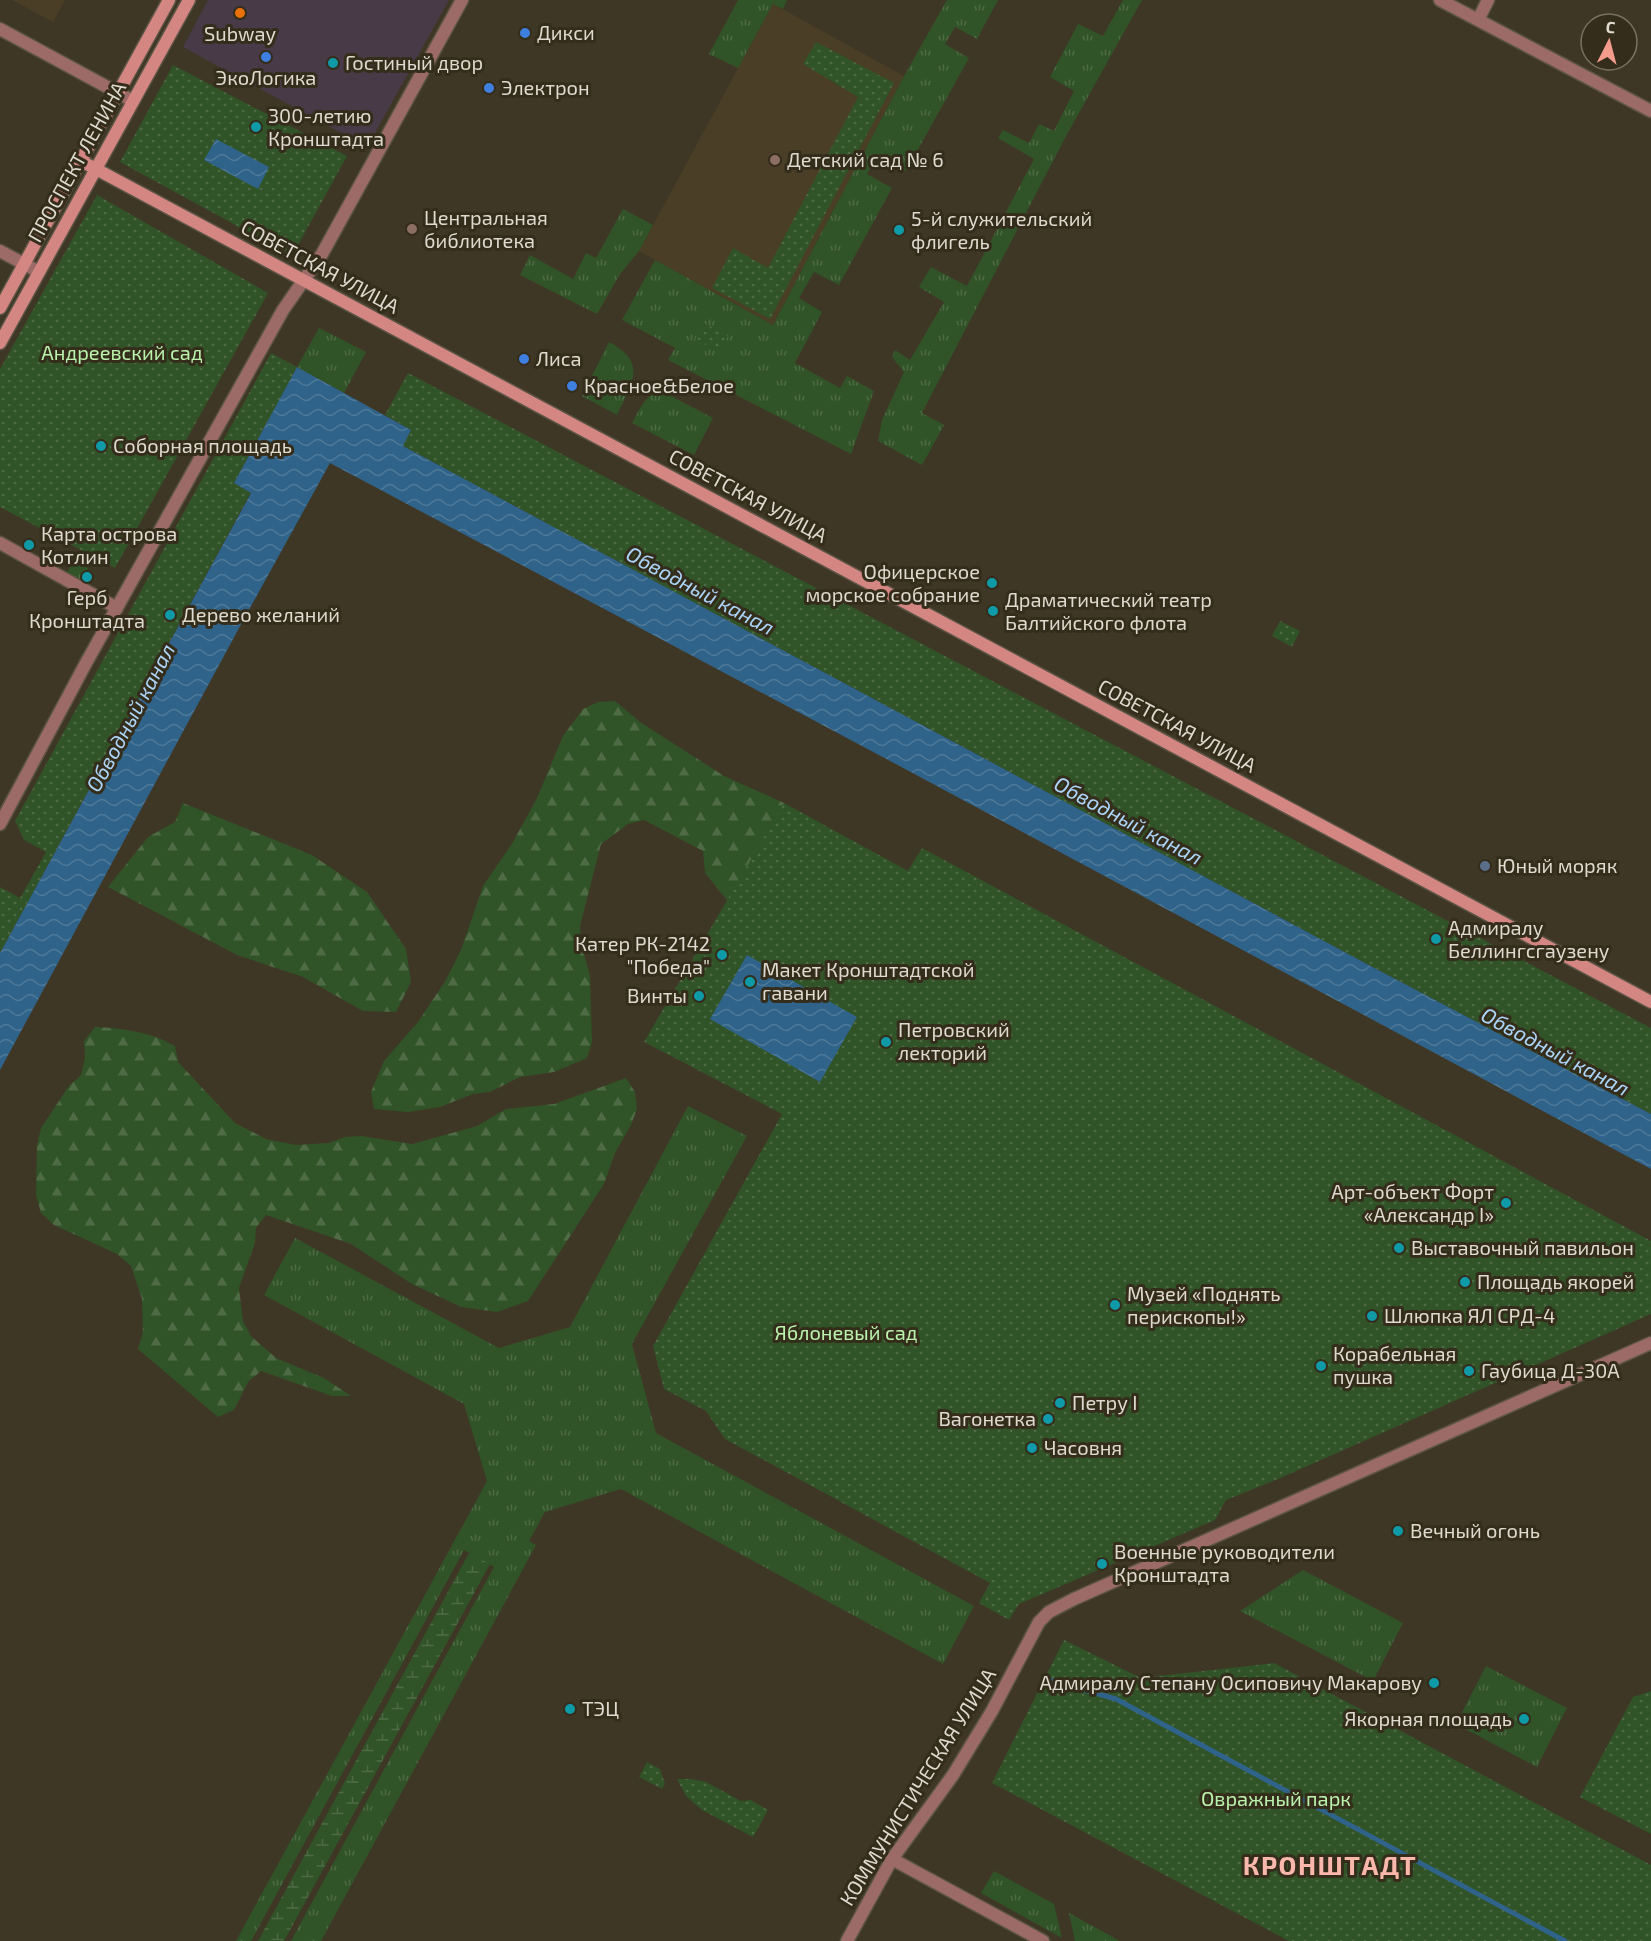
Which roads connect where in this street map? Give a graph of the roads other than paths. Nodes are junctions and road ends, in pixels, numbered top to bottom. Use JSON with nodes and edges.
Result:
{"nodes":[{"id":1,"x":169,"y":0,"type":"edge"},
{"id":2,"x":189,"y":0,"type":"edge"},
{"id":3,"x":462,"y":0,"type":"edge"},
{"id":4,"x":1440,"y":0,"type":"edge"},
{"id":5,"x":1488,"y":0,"type":"edge"},
{"id":6,"x":1478,"y":20,"type":"junction"},
{"id":7,"x":0,"y":29,"type":"edge"},
{"id":8,"x":118,"y":93,"type":"junction"},
{"id":9,"x":133,"y":100,"type":"junction"},
{"id":10,"x":1651,"y":111,"type":"edge"},
{"id":11,"x":81,"y":161,"type":"junction"},
{"id":12,"x":96,"y":169,"type":"junction"},
{"id":13,"x":0,"y":251,"type":"edge"},
{"id":14,"x":24,"y":264,"type":"junction"},
{"id":15,"x":39,"y":272,"type":"junction"},
{"id":16,"x":304,"y":281,"type":"junction"},
{"id":17,"x":0,"y":308,"type":"edge"},
{"id":18,"x":0,"y":343,"type":"edge"},
{"id":19,"x":0,"y":543,"type":"edge"},
{"id":20,"x":117,"y":608,"type":"junction"},
{"id":21,"x":0,"y":824,"type":"edge"},
{"id":22,"x":1651,"y":1002,"type":"edge"},
{"id":23,"x":1651,"y":1342,"type":"edge"},
{"id":24,"x":892,"y":1859,"type":"junction"},
{"id":25,"x":847,"y":1941,"type":"edge"},
{"id":26,"x":1042,"y":1941,"type":"edge"}],
"edges":[{"from":1,"to":8,"type":"street","name":"ПРОСПЕКТ ЛЕНИНА"},
{"from":2,"to":9,"type":"street","name":"ПРОСПЕКТ ЛЕНИНА"},
{"from":3,"to":16,"type":"street"},
{"from":4,"to":6,"type":"street"},
{"from":5,"to":6,"type":"street"},
{"from":6,"to":10,"type":"street"},
{"from":7,"to":8,"type":"street"},
{"from":8,"to":9,"type":"street"},
{"from":8,"to":11,"type":"street","name":"ПРОСПЕКТ ЛЕНИНА"},
{"from":9,"to":12,"type":"street","name":"ПРОСПЕКТ ЛЕНИНА"},
{"from":11,"to":12,"type":"street","name":"СОВЕТСКАЯ УЛИЦА"},
{"from":11,"to":14,"type":"street","name":"ПРОСПЕКТ ЛЕНИНА"},
{"from":12,"to":15,"type":"street","name":"ПРОСПЕКТ ЛЕНИНА"},
{"from":12,"to":16,"type":"street","name":"СОВЕТСКАЯ УЛИЦА"},
{"from":13,"to":14,"type":"street"},
{"from":14,"to":15,"type":"street"},
{"from":14,"to":17,"type":"street","name":"ПРОСПЕКТ ЛЕНИНА"},
{"from":15,"to":18,"type":"street","name":"ПРОСПЕКТ ЛЕНИНА"},
{"from":16,"to":20,"type":"street"},
{"from":16,"to":22,"type":"street","name":"СОВЕТСКАЯ УЛИЦА"},
{"from":19,"to":20,"type":"street"},
{"from":20,"to":21,"type":"street"},
{"from":23,"to":24,"type":"street","name":"КОММУНИСТИЧЕСКАЯ УЛИЦА"},
{"from":24,"to":25,"type":"street","name":"КОММУНИСТИЧЕСКАЯ УЛИЦА"},
{"from":24,"to":26,"type":"street"}]}
